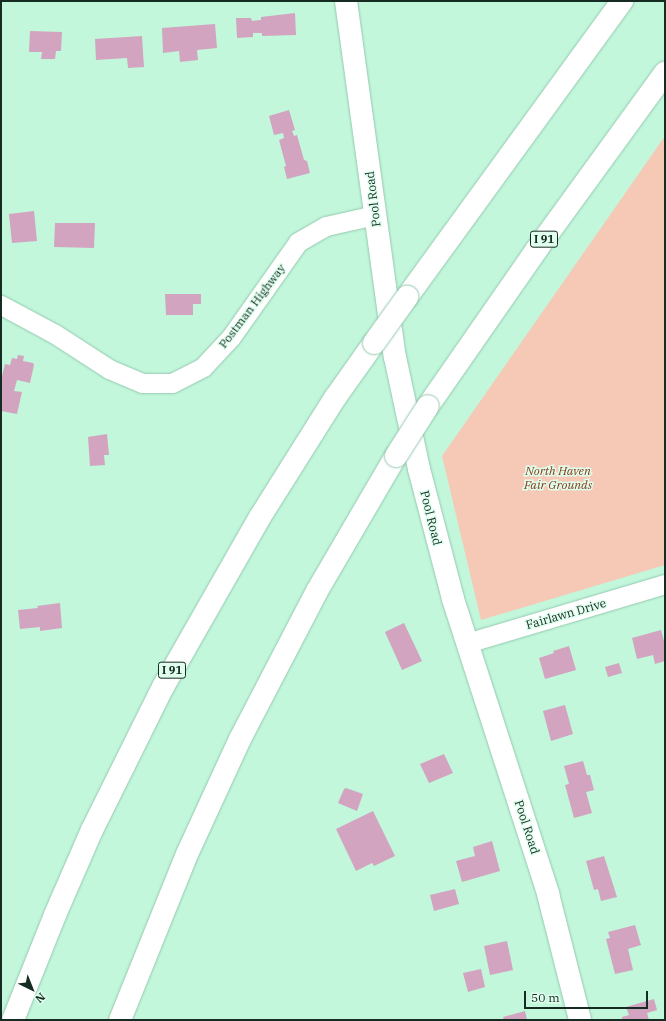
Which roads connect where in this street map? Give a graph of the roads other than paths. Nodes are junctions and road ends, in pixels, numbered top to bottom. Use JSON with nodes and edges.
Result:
{"nodes":[{"id":1,"x":346,"y":1,"type":"edge"},
{"id":2,"x":621,"y":2,"type":"edge"},
{"id":3,"x":665,"y":73,"type":"edge"},
{"id":4,"x":375,"y":215,"type":"junction"},
{"id":5,"x":1,"y":305,"type":"edge"},
{"id":6,"x":665,"y":584,"type":"edge"},
{"id":7,"x":467,"y":643,"type":"junction"},
{"id":8,"x":13,"y":1020,"type":"edge"},
{"id":9,"x":120,"y":1020,"type":"edge"},
{"id":10,"x":580,"y":1020,"type":"edge"}],
"edges":[{"from":1,"to":4,"type":"main road","name":"Pool Road"},
{"from":2,"to":8,"type":"main road","number":"I 91","bridge":true},
{"from":3,"to":9,"type":"main road","number":"I 91","bridge":true},
{"from":4,"to":5,"type":"street","name":"Postman Highway"},
{"from":4,"to":7,"type":"main road","name":"Pool Road"},
{"from":6,"to":7,"type":"street","name":"Fairlawn Drive"},
{"from":7,"to":10,"type":"main road","name":"Pool Road"}]}
